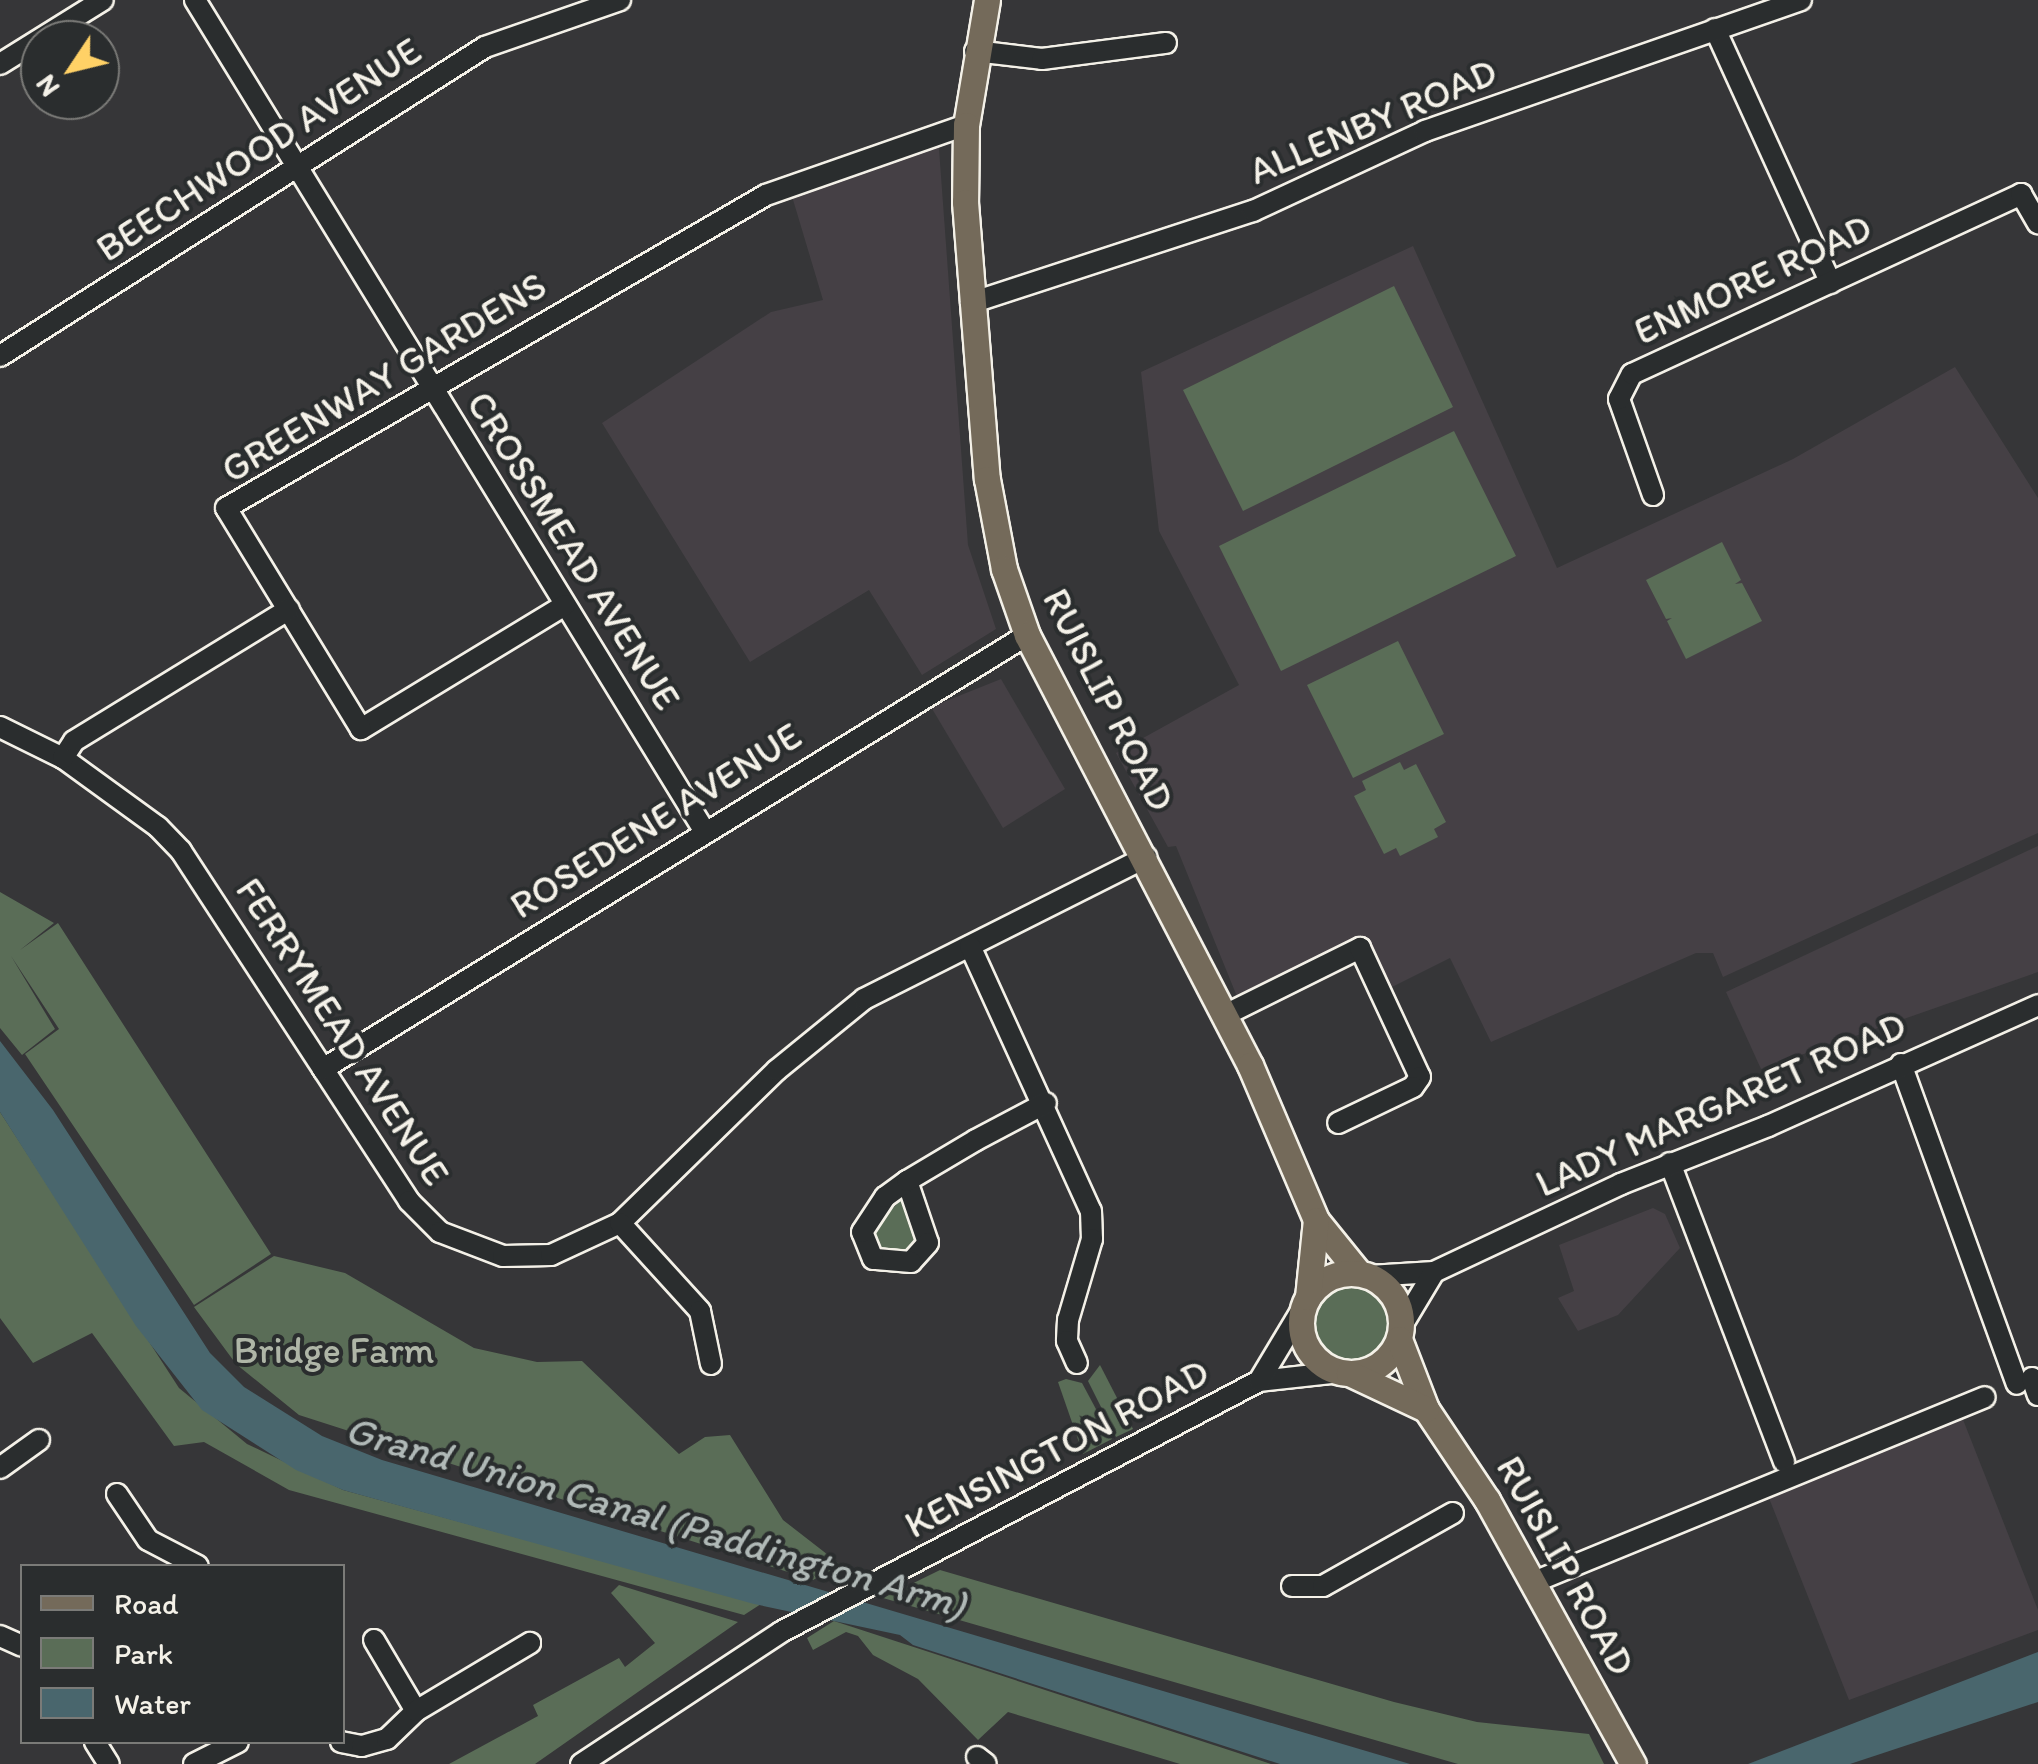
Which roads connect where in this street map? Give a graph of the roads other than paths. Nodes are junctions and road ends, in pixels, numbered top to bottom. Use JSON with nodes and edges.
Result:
{"nodes":[{"id":1,"x":103,"y":0,"type":"edge"},
{"id":2,"x":195,"y":0,"type":"edge"},
{"id":3,"x":620,"y":0,"type":"edge"},
{"id":4,"x":988,"y":0,"type":"edge"},
{"id":5,"x":1802,"y":0,"type":"edge"},
{"id":6,"x":1715,"y":30,"type":"junction"},
{"id":7,"x":1166,"y":43,"type":"dead end"},
{"id":8,"x":976,"y":51,"type":"junction"},
{"id":9,"x":0,"y":64,"type":"edge"},
{"id":10,"x":966,"y":125,"type":"junction"},
{"id":11,"x":298,"y":170,"type":"junction"},
{"id":12,"x":2038,"y":224,"type":"edge"},
{"id":13,"x":1831,"y":283,"type":"junction"},
{"id":14,"x":970,"y":303,"type":"junction"},
{"id":15,"x":0,"y":356,"type":"edge"},
{"id":16,"x":431,"y":388,"type":"junction"},
{"id":17,"x":1654,"y":495,"type":"dead end"},
{"id":18,"x":565,"y":605,"type":"junction"},
{"id":19,"x":289,"y":609,"type":"junction"},
{"id":20,"x":1027,"y":635,"type":"junction"},
{"id":21,"x":0,"y":727,"type":"edge"},
{"id":22,"x":63,"y":758,"type":"junction"},
{"id":23,"x":705,"y":832,"type":"junction"},
{"id":24,"x":1146,"y":857,"type":"junction"},
{"id":25,"x":970,"y":946,"type":"junction"},
{"id":26,"x":2038,"y":1006,"type":"edge"},
{"id":27,"x":1225,"y":1015,"type":"junction"},
{"id":28,"x":1901,"y":1064,"type":"junction"},
{"id":29,"x":323,"y":1070,"type":"junction"},
{"id":30,"x":1046,"y":1103,"type":"junction"},
{"id":31,"x":1338,"y":1123,"type":"dead end"},
{"id":32,"x":1670,"y":1162,"type":"junction"},
{"id":33,"x":908,"y":1181,"type":"dead end"},
{"id":34,"x":1316,"y":1220,"type":"junction"},
{"id":35,"x":620,"y":1223,"type":"junction"},
{"id":36,"x":1434,"y":1272,"type":"junction"},
{"id":37,"x":1363,"y":1274,"type":"junction"},
{"id":38,"x":1304,"y":1304,"type":"junction"},
{"id":39,"x":1400,"y":1333,"type":"junction"},
{"id":40,"x":1077,"y":1363,"type":"dead end"},
{"id":41,"x":711,"y":1364,"type":"dead end"},
{"id":42,"x":1344,"y":1373,"type":"junction"},
{"id":43,"x":1259,"y":1381,"type":"junction"},
{"id":44,"x":2026,"y":1384,"type":"edge"},
{"id":45,"x":1985,"y":1397,"type":"dead end"},
{"id":46,"x":1426,"y":1409,"type":"junction"},
{"id":47,"x":39,"y":1440,"type":"dead end"},
{"id":48,"x":1784,"y":1462,"type":"dead end"},
{"id":49,"x":0,"y":1468,"type":"edge"},
{"id":50,"x":117,"y":1494,"type":"dead end"},
{"id":51,"x":1453,"y":1514,"type":"dead end"},
{"id":52,"x":194,"y":1564,"type":"edge"},
{"id":53,"x":1534,"y":1582,"type":"junction"},
{"id":54,"x":1292,"y":1586,"type":"dead end"},
{"id":55,"x":374,"y":1640,"type":"dead end"},
{"id":56,"x":530,"y":1643,"type":"dead end"},
{"id":57,"x":416,"y":1711,"type":"junction"},
{"id":58,"x":345,"y":1742,"type":"edge"},
{"id":59,"x":234,"y":1744,"type":"edge"},
{"id":60,"x":1632,"y":1762,"type":"edge"},
{"id":61,"x":194,"y":1764,"type":"edge"},
{"id":62,"x":581,"y":1764,"type":"edge"}],
"edges":[{"from":1,"to":9,"type":"street"},
{"from":2,"to":11,"type":"street","name":"CROSSMEAD AVENUE"},
{"from":3,"to":11,"type":"street","name":"BEECHWOOD AVENUE"},
{"from":4,"to":8,"type":"main road","name":"RUISLIP ROAD"},
{"from":5,"to":6,"type":"street","name":"ALLENBY ROAD"},
{"from":6,"to":13,"type":"street"},
{"from":6,"to":14,"type":"street","name":"ALLENBY ROAD"},
{"from":7,"to":8,"type":"street"},
{"from":8,"to":10,"type":"main road","name":"RUISLIP ROAD"},
{"from":10,"to":14,"type":"main road","name":"RUISLIP ROAD"},
{"from":10,"to":16,"type":"street","name":"GREENWAY GARDENS"},
{"from":11,"to":15,"type":"street","name":"BEECHWOOD AVENUE"},
{"from":11,"to":16,"type":"street","name":"CROSSMEAD AVENUE"},
{"from":12,"to":13,"type":"street","name":"ENMORE ROAD"},
{"from":13,"to":17,"type":"street","name":"ENMORE ROAD"},
{"from":14,"to":20,"type":"main road","name":"RUISLIP ROAD"},
{"from":16,"to":18,"type":"street","name":"CROSSMEAD AVENUE"},
{"from":16,"to":19,"type":"street","name":"GREENWAY GARDENS"},
{"from":18,"to":19,"type":"street","name":"GREENWAY GARDENS"},
{"from":18,"to":23,"type":"street","name":"CROSSMEAD AVENUE"},
{"from":19,"to":22,"type":"street"},
{"from":20,"to":23,"type":"street","name":"ROSEDENE AVENUE"},
{"from":20,"to":24,"type":"main road","name":"RUISLIP ROAD"},
{"from":21,"to":22,"type":"street","name":"FERRYMEAD AVENUE"},
{"from":22,"to":29,"type":"street","name":"FERRYMEAD AVENUE"},
{"from":23,"to":29,"type":"street","name":"ROSEDENE AVENUE"},
{"from":24,"to":25,"type":"street","name":"FERRYMEAD AVENUE"},
{"from":24,"to":27,"type":"main road","name":"RUISLIP ROAD"},
{"from":25,"to":30,"type":"street"},
{"from":25,"to":35,"type":"street","name":"FERRYMEAD AVENUE"},
{"from":26,"to":28,"type":"street","name":"LADY MARGARET ROAD"},
{"from":27,"to":31,"type":"street"},
{"from":27,"to":34,"type":"main road","name":"RUISLIP ROAD"},
{"from":28,"to":32,"type":"street","name":"LADY MARGARET ROAD"},
{"from":28,"to":44,"type":"street"},
{"from":29,"to":35,"type":"street","name":"FERRYMEAD AVENUE"},
{"from":30,"to":33,"type":"street"},
{"from":30,"to":40,"type":"street"},
{"from":32,"to":36,"type":"street","name":"LADY MARGARET ROAD"},
{"from":32,"to":48,"type":"street"},
{"from":34,"to":37,"type":"main road","name":"RUISLIP ROAD"},
{"from":34,"to":38,"type":"main road","name":"RUISLIP ROAD"},
{"from":35,"to":41,"type":"street"},
{"from":36,"to":37,"type":"street","name":"LADY MARGARET ROAD"},
{"from":36,"to":39,"type":"street"},
{"from":37,"to":38,"type":"main road"},
{"from":37,"to":39,"type":"main road"},
{"from":38,"to":42,"type":"main road"},
{"from":38,"to":43,"type":"street","name":"KENSINGTON ROAD"},
{"from":39,"to":42,"type":"main road"},
{"from":39,"to":46,"type":"main road","name":"RUISLIP ROAD"},
{"from":42,"to":43,"type":"street","name":"KENSINGTON ROAD"},
{"from":42,"to":46,"type":"main road"},
{"from":43,"to":62,"type":"street","name":"KENSINGTON ROAD"},
{"from":45,"to":53,"type":"street"},
{"from":46,"to":53,"type":"main road","name":"RUISLIP ROAD"},
{"from":47,"to":49,"type":"street"},
{"from":50,"to":52,"type":"street"},
{"from":51,"to":54,"type":"street"},
{"from":53,"to":60,"type":"main road","name":"RUISLIP ROAD"},
{"from":55,"to":57,"type":"street"},
{"from":56,"to":57,"type":"street"},
{"from":57,"to":58,"type":"street"},
{"from":59,"to":61,"type":"street"}]}
